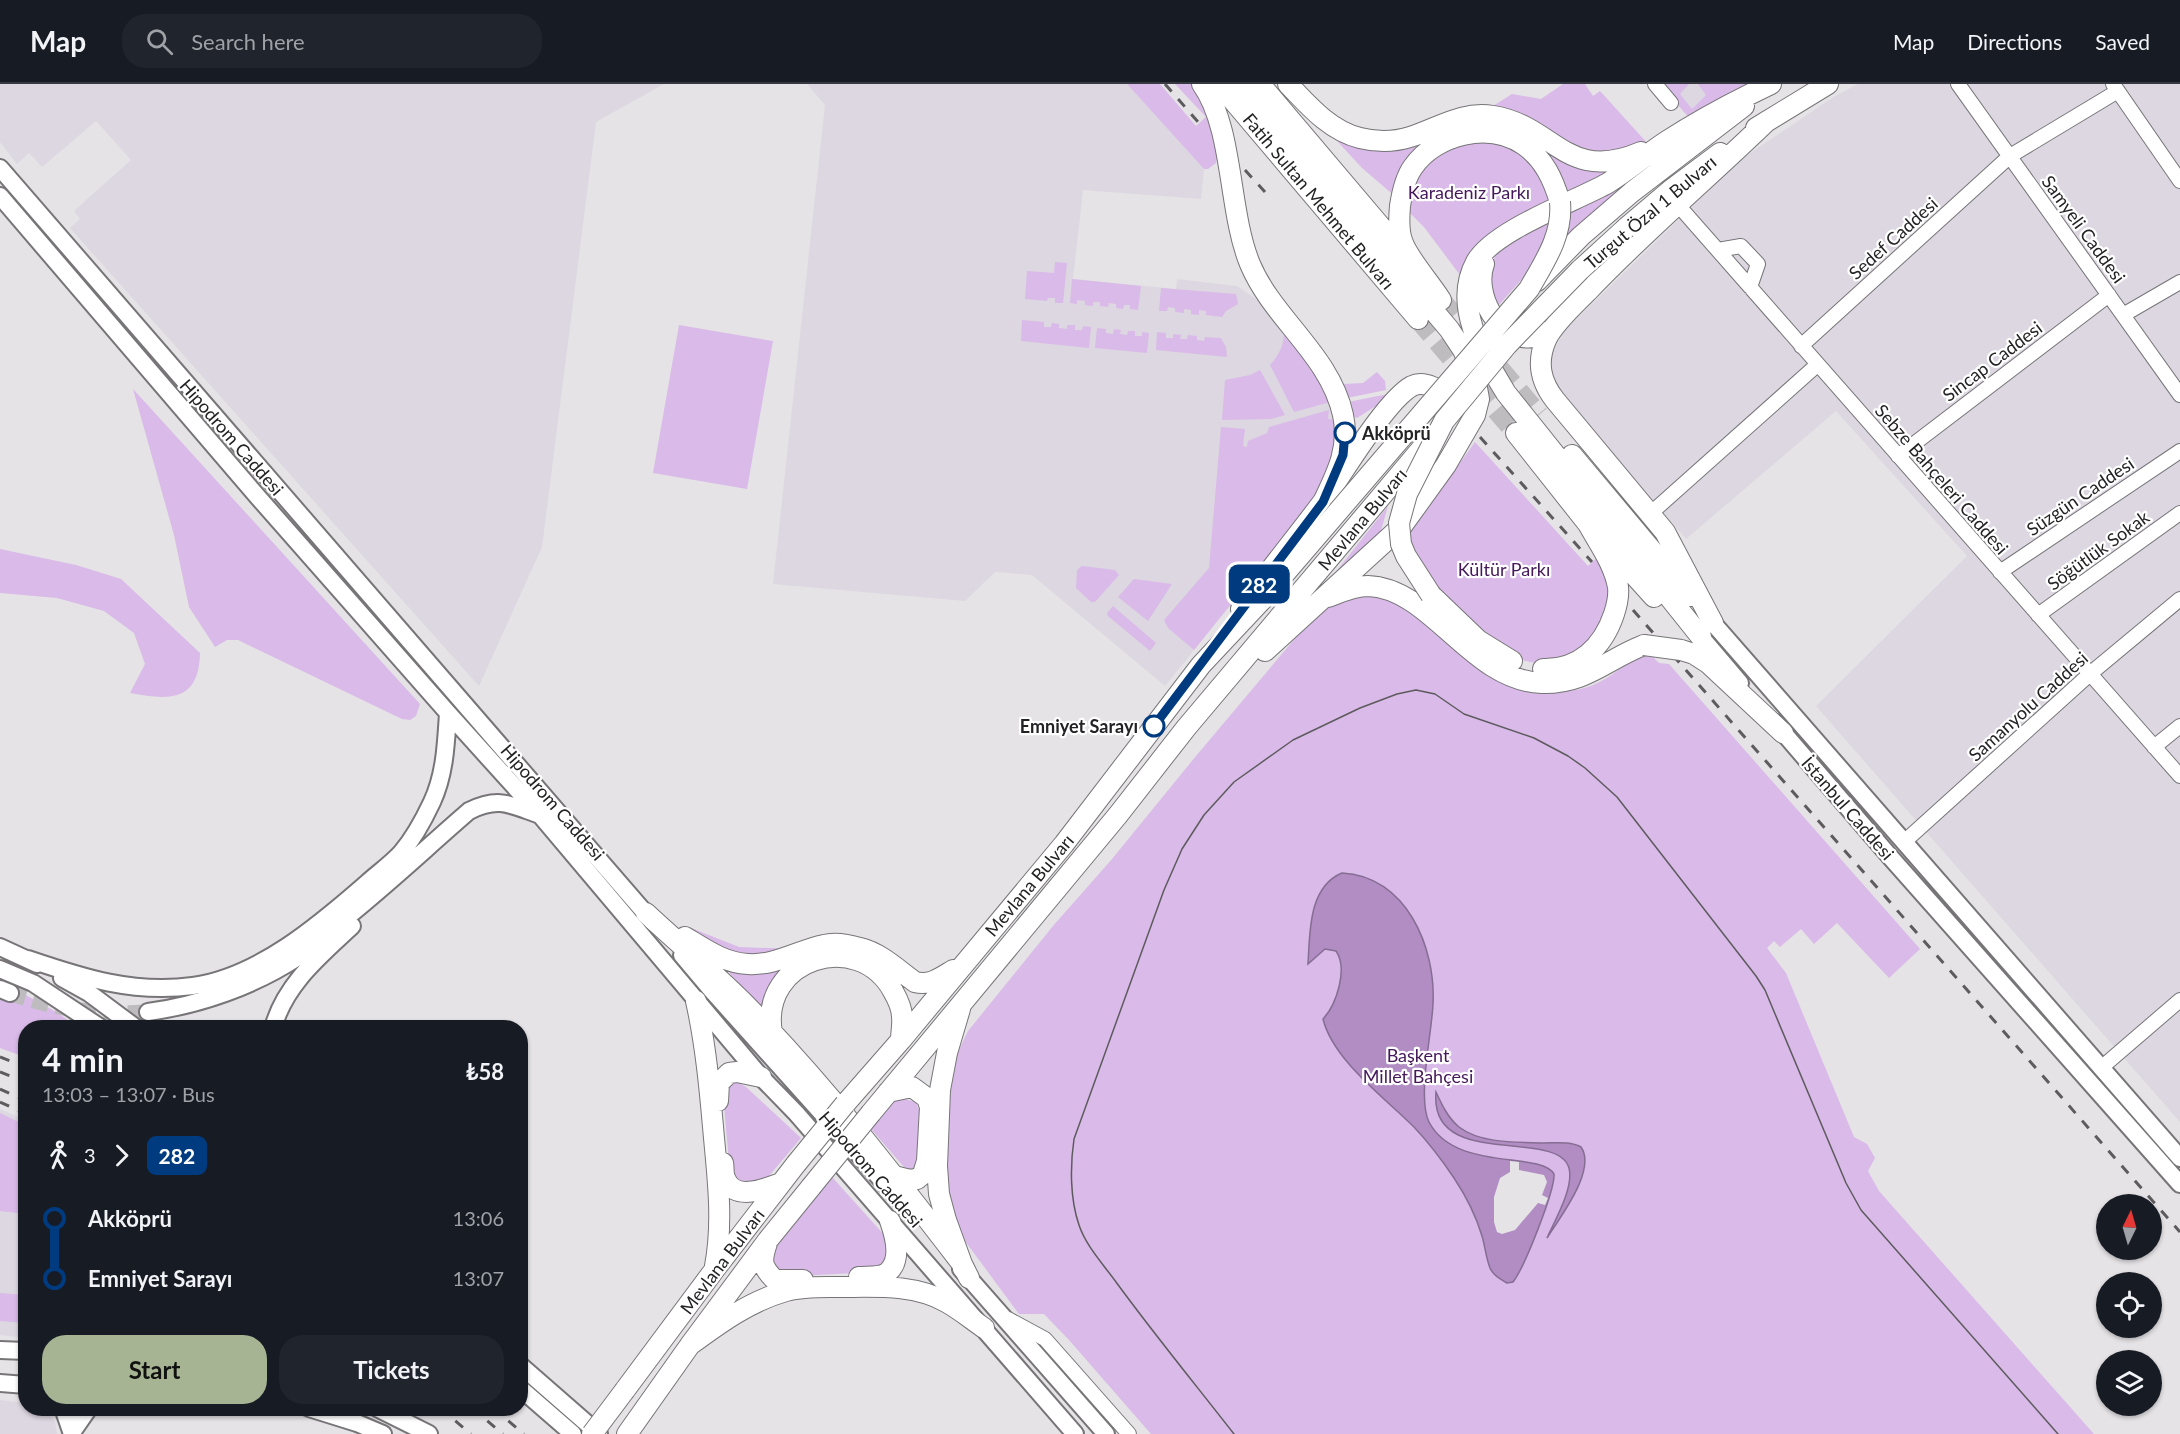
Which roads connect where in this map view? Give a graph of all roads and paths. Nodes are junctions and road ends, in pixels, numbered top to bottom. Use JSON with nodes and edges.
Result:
{"nodes":[{"id":1,"x":1202,"y":84,"type":"edge"},
{"id":2,"x":1219,"y":84,"type":"edge"},
{"id":3,"x":1242,"y":84,"type":"edge"},
{"id":4,"x":1260,"y":84,"type":"edge"},
{"id":5,"x":1288,"y":84,"type":"edge"},
{"id":6,"x":1655,"y":84,"type":"edge"},
{"id":7,"x":1771,"y":84,"type":"edge"},
{"id":8,"x":1828,"y":84,"type":"edge"},
{"id":9,"x":1958,"y":84,"type":"edge"},
{"id":10,"x":2115,"y":88,"type":"edge"},
{"id":11,"x":1671,"y":103,"type":"dead end"},
{"id":12,"x":1767,"y":121,"type":"junction"},
{"id":13,"x":1665,"y":142,"type":"junction"},
{"id":14,"x":2010,"y":156,"type":"junction"},
{"id":15,"x":0,"y":168,"type":"edge"},
{"id":16,"x":2180,"y":181,"type":"edge"},
{"id":17,"x":0,"y":196,"type":"edge"},
{"id":18,"x":1678,"y":205,"type":"junction"},
{"id":19,"x":1504,"y":235,"type":"junction"},
{"id":20,"x":1718,"y":250,"type":"junction"},
{"id":21,"x":2180,"y":282,"type":"edge"},
{"id":22,"x":1750,"y":287,"type":"junction"},
{"id":23,"x":1529,"y":289,"type":"junction"},
{"id":24,"x":2109,"y":295,"type":"junction"},
{"id":25,"x":2123,"y":315,"type":"junction"},
{"id":26,"x":1418,"y":319,"type":"tunnel mouth"},
{"id":27,"x":1552,"y":330,"type":"junction"},
{"id":28,"x":1480,"y":346,"type":"joint"},
{"id":29,"x":1801,"y":346,"type":"junction"},
{"id":30,"x":1492,"y":364,"type":"joint"},
{"id":31,"x":1817,"y":365,"type":"junction"},
{"id":32,"x":2180,"y":395,"type":"edge"},
{"id":33,"x":1539,"y":415,"type":"tunnel mouth"},
{"id":34,"x":1444,"y":421,"type":"junction"},
{"id":35,"x":1516,"y":433,"type":"tunnel mouth"},
{"id":36,"x":1458,"y":444,"type":"junction"},
{"id":37,"x":2180,"y":451,"type":"edge"},
{"id":38,"x":1898,"y":456,"type":"junction"},
{"id":39,"x":1323,"y":502,"type":"junction"},
{"id":40,"x":2180,"y":513,"type":"edge"},
{"id":41,"x":1650,"y":514,"type":"junction"},
{"id":42,"x":1588,"y":524,"type":"junction"},
{"id":43,"x":2000,"y":572,"type":"junction"},
{"id":44,"x":2180,"y":600,"type":"edge"},
{"id":45,"x":1317,"y":601,"type":"junction"},
{"id":46,"x":2038,"y":615,"type":"junction"},
{"id":47,"x":1707,"y":630,"type":"junction"},
{"id":48,"x":1201,"y":665,"type":"junction"},
{"id":49,"x":2091,"y":673,"type":"junction"},
{"id":50,"x":448,"y":713,"type":"junction"},
{"id":51,"x":2180,"y":726,"type":"edge"},
{"id":52,"x":1186,"y":728,"type":"junction"},
{"id":53,"x":1783,"y":733,"type":"junction"},
{"id":54,"x":2154,"y":747,"type":"junction"},
{"id":55,"x":2180,"y":776,"type":"edge"},
{"id":56,"x":541,"y":816,"type":"junction"},
{"id":57,"x":1904,"y":842,"type":"junction"},
{"id":58,"x":383,"y":888,"type":"junction"},
{"id":59,"x":646,"y":913,"type":"junction"},
{"id":60,"x":0,"y":947,"type":"edge"},
{"id":61,"x":28,"y":960,"type":"junction"},
{"id":62,"x":963,"y":964,"type":"junction"},
{"id":63,"x":0,"y":969,"type":"edge"},
{"id":64,"x":2180,"y":1000,"type":"edge"},
{"id":65,"x":696,"y":1001,"type":"junction"},
{"id":66,"x":962,"y":1001,"type":"junction"},
{"id":67,"x":148,"y":1012,"type":"tunnel mouth"},
{"id":68,"x":89,"y":1020,"type":"edge"},
{"id":69,"x":125,"y":1020,"type":"edge"},
{"id":70,"x":276,"y":1020,"type":"edge"},
{"id":71,"x":772,"y":1033,"type":"junction"},
{"id":72,"x":901,"y":1040,"type":"junction"},
{"id":73,"x":2101,"y":1068,"type":"junction"},
{"id":74,"x":761,"y":1077,"type":"junction"},
{"id":75,"x":888,"y":1092,"type":"junction"},
{"id":76,"x":2179,"y":1155,"type":"edge"},
{"id":77,"x":894,"y":1176,"type":"junction"},
{"id":78,"x":781,"y":1183,"type":"junction"},
{"id":79,"x":2180,"y":1184,"type":"edge"},
{"id":80,"x":890,"y":1221,"type":"junction"},
{"id":81,"x":768,"y":1240,"type":"junction"},
{"id":82,"x":714,"y":1269,"type":"junction"},
{"id":83,"x":966,"y":1271,"type":"junction"},
{"id":84,"x":1002,"y":1315,"type":"junction"},
{"id":85,"x":984,"y":1328,"type":"junction"},
{"id":86,"x":690,"y":1345,"type":"junction"},
{"id":87,"x":0,"y":1350,"type":"edge"},
{"id":88,"x":18,"y":1351,"type":"edge"},
{"id":89,"x":528,"y":1372,"type":"edge"},
{"id":90,"x":0,"y":1383,"type":"edge"},
{"id":91,"x":18,"y":1384,"type":"edge"},
{"id":92,"x":528,"y":1395,"type":"edge"},
{"id":93,"x":66,"y":1416,"type":"edge"},
{"id":94,"x":84,"y":1416,"type":"edge"},
{"id":95,"x":335,"y":1416,"type":"edge"},
{"id":96,"x":393,"y":1416,"type":"edge"},
{"id":97,"x":73,"y":1433,"type":"edge"},
{"id":98,"x":383,"y":1434,"type":"edge"},
{"id":99,"x":429,"y":1434,"type":"edge"},
{"id":100,"x":573,"y":1434,"type":"edge"},
{"id":101,"x":592,"y":1434,"type":"edge"},
{"id":102,"x":598,"y":1434,"type":"edge"},
{"id":103,"x":627,"y":1434,"type":"edge"},
{"id":104,"x":1075,"y":1434,"type":"edge"},
{"id":105,"x":1106,"y":1434,"type":"edge"},
{"id":106,"x":1129,"y":1434,"type":"edge"}],
"edges":[{"from":1,"to":39,"type":"highway"},
{"from":2,"to":26,"type":"highway","name":"Fatih Sultan Mehmet Bulvarı"},
{"from":3,"to":36,"type":"highway"},
{"from":4,"to":23,"type":"highway","name":"Fatih Sultan Mehmet Bulvarı","bridge":true},
{"from":5,"to":13,"type":"highway"},
{"from":6,"to":11,"type":"street"},
{"from":7,"to":13,"type":"highway","name":"Turgut Özal 1 Bulvarı"},
{"from":7,"to":23,"type":"highway","name":"Turgut Özal 1 Bulvarı","bridge":true},
{"from":8,"to":12,"type":"highway","name":"Turgut Özal 1 Bulvarı"},
{"from":9,"to":14,"type":"street","name":"Samyeli Caddesi"},
{"from":10,"to":14,"type":"street","name":"Sedef Caddesi"},
{"from":10,"to":16,"type":"street"},
{"from":12,"to":18,"type":"highway"},
{"from":12,"to":30,"type":"highway","name":"Turgut Özal 1 Bulvarı","bridge":true},
{"from":13,"to":19,"type":"highway"},
{"from":14,"to":24,"type":"street","name":"Samyeli Caddesi"},
{"from":14,"to":29,"type":"street","name":"Sedef Caddesi"},
{"from":15,"to":59,"type":"main road","name":"Hipodrom Caddesi"},
{"from":17,"to":50,"type":"main road","name":"Hipodrom Caddesi"},
{"from":18,"to":20,"type":"street","name":"Sebze Bahçeleri Caddesi"},
{"from":18,"to":27,"type":"highway"},
{"from":19,"to":27,"type":"highway"},
{"from":19,"to":47,"type":"highway"},
{"from":20,"to":22,"type":"street","name":"Sebze Bahçeleri Caddesi"},
{"from":20,"to":22,"type":"street"},
{"from":21,"to":25,"type":"street"},
{"from":22,"to":29,"type":"street","name":"Sebze Bahçeleri Caddesi"},
{"from":23,"to":28,"type":"highway","name":"Turgut Özal 1 Bulvarı","bridge":true},
{"from":24,"to":25,"type":"street","name":"Samyeli Caddesi"},
{"from":24,"to":38,"type":"street","name":"Sincap Caddesi"},
{"from":25,"to":32,"type":"street","name":"Samyeli Caddesi"},
{"from":27,"to":41,"type":"highway"},
{"from":28,"to":48,"type":"highway","name":"Mevlana Bulvarı","bridge":true},
{"from":29,"to":31,"type":"street","name":"Sebze Bahçeleri Caddesi"},
{"from":30,"to":34,"type":"highway","name":"Mevlana Bulvarı","bridge":true},
{"from":31,"to":38,"type":"street","name":"Sebze Bahçeleri Caddesi"},
{"from":31,"to":41,"type":"street"},
{"from":33,"to":47,"type":"highway","name":"İstanbul Caddesi"},
{"from":34,"to":42,"type":"highway","bridge":true},
{"from":34,"to":52,"type":"highway","name":"Mevlana Bulvarı","bridge":true},
{"from":35,"to":42,"type":"highway","name":"İstanbul Caddesi"},
{"from":36,"to":39,"type":"highway"},
{"from":36,"to":45,"type":"highway"},
{"from":37,"to":43,"type":"street","name":"Süzgün Caddesi"},
{"from":38,"to":43,"type":"street","name":"Sebze Bahçeleri Caddesi"},
{"from":39,"to":48,"type":"highway"},
{"from":40,"to":46,"type":"street","name":"Söğütlük Sokak"},
{"from":41,"to":47,"type":"highway"},
{"from":42,"to":47,"type":"highway","name":"İstanbul Caddesi"},
{"from":43,"to":46,"type":"street","name":"Sebze Bahçeleri Caddesi"},
{"from":44,"to":49,"type":"street","name":"Samanyolu Caddesi"},
{"from":45,"to":52,"type":"highway"},
{"from":45,"to":53,"type":"highway","bridge":true},
{"from":46,"to":49,"type":"street","name":"Sebze Bahçeleri Caddesi"},
{"from":47,"to":53,"type":"main road","name":"İstanbul Caddesi"},
{"from":47,"to":57,"type":"main road","name":"İstanbul Caddesi"},
{"from":48,"to":62,"type":"highway","name":"Mevlana Bulvarı"},
{"from":49,"to":54,"type":"street","name":"Sebze Bahçeleri Caddesi"},
{"from":49,"to":57,"type":"street","name":"Samanyolu Caddesi"},
{"from":50,"to":56,"type":"main road","name":"Hipodrom Caddesi"},
{"from":50,"to":61,"type":"main road"},
{"from":51,"to":54,"type":"street"},
{"from":52,"to":66,"type":"highway","name":"Mevlana Bulvarı"},
{"from":53,"to":79,"type":"main road","name":"İstanbul Caddesi"},
{"from":54,"to":55,"type":"street","name":"Sebze Bahçeleri Caddesi"},
{"from":56,"to":58,"type":"main road"},
{"from":56,"to":65,"type":"main road","name":"Hipodrom Caddesi"},
{"from":57,"to":73,"type":"main road","name":"İstanbul Caddesi"},
{"from":58,"to":67,"type":"main road"},
{"from":58,"to":70,"type":"main road"},
{"from":59,"to":62,"type":"highway"},
{"from":59,"to":71,"type":"highway"},
{"from":59,"to":83,"type":"main road","name":"Hipodrom Caddesi"},
{"from":60,"to":61,"type":"main road"},
{"from":61,"to":69,"type":"main road"},
{"from":62,"to":72,"type":"highway","name":"Mevlana Bulvarı"},
{"from":63,"to":68,"type":"main road"},
{"from":64,"to":73,"type":"street"},
{"from":65,"to":74,"type":"main road","name":"Hipodrom Caddesi"},
{"from":65,"to":82,"type":"highway"},
{"from":66,"to":75,"type":"highway","name":"Mevlana Bulvarı"},
{"from":66,"to":83,"type":"highway"},
{"from":71,"to":72,"type":"highway"},
{"from":71,"to":77,"type":"highway"},
{"from":72,"to":78,"type":"highway","name":"Mevlana Bulvarı","bridge":true},
{"from":73,"to":76,"type":"main road","name":"İstanbul Caddesi"},
{"from":74,"to":78,"type":"highway"},
{"from":74,"to":80,"type":"main road","name":"Hipodrom Caddesi"},
{"from":75,"to":77,"type":"highway"},
{"from":75,"to":81,"type":"highway","name":"Mevlana Bulvarı","bridge":true},
{"from":77,"to":83,"type":"highway"},
{"from":78,"to":82,"type":"highway","name":"Mevlana Bulvarı"},
{"from":80,"to":81,"type":"highway"},
{"from":80,"to":85,"type":"main road","name":"Hipodrom Caddesi"},
{"from":81,"to":86,"type":"highway","name":"Mevlana Bulvarı"},
{"from":82,"to":101,"type":"highway","name":"Mevlana Bulvarı","bridge":true},
{"from":83,"to":84,"type":"main road","name":"Hipodrom Caddesi"},
{"from":84,"to":105,"type":"main road","name":"Hipodrom Caddesi"},
{"from":84,"to":106,"type":"street","name":"Hipodrom Caddesi"},
{"from":85,"to":86,"type":"highway"},
{"from":85,"to":104,"type":"main road","name":"Hipodrom Caddesi"},
{"from":86,"to":103,"type":"highway","name":"Mevlana Bulvarı"},
{"from":87,"to":88,"type":"main road"},
{"from":89,"to":102,"type":"main road"},
{"from":90,"to":91,"type":"main road"},
{"from":92,"to":100,"type":"main road"},
{"from":93,"to":97,"type":"main road"},
{"from":94,"to":97,"type":"main road"},
{"from":95,"to":98,"type":"main road"},
{"from":96,"to":99,"type":"main road"}]}
